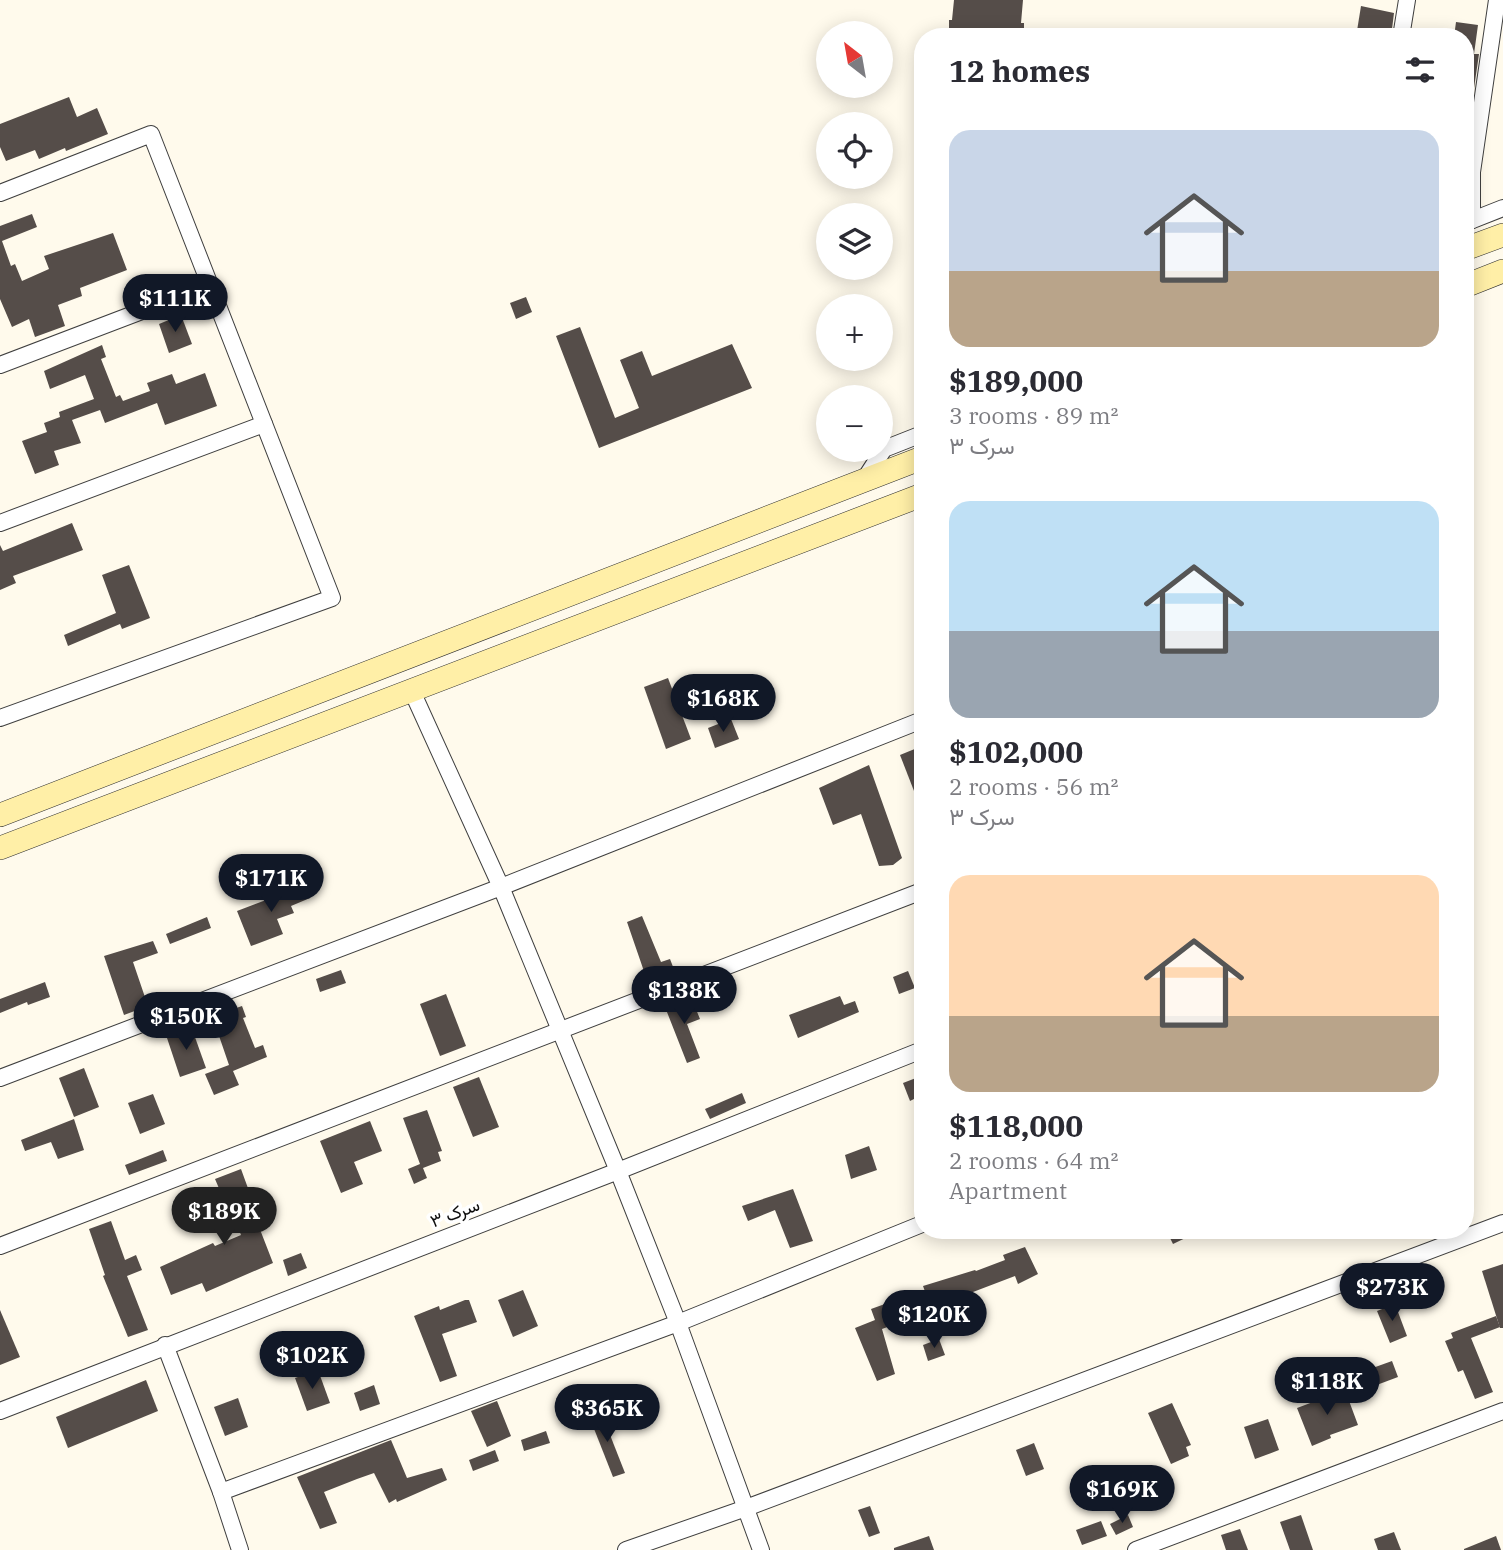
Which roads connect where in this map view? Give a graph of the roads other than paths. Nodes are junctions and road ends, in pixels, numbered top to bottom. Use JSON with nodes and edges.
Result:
{"nodes":[{"id":1,"x":1407,"y":0,"type":"edge"},
{"id":2,"x":1497,"y":0,"type":"edge"},
{"id":3,"x":1402,"y":28,"type":"edge"},
{"id":4,"x":1474,"y":158,"type":"edge"},
{"id":5,"x":0,"y":193,"type":"edge"},
{"id":6,"x":1503,"y":208,"type":"edge"},
{"id":7,"x":1474,"y":220,"type":"edge"},
{"id":8,"x":1503,"y":235,"type":"edge"},
{"id":9,"x":1474,"y":246,"type":"edge"},
{"id":10,"x":1503,"y":271,"type":"edge"},
{"id":11,"x":1474,"y":282,"type":"edge"},
{"id":12,"x":210,"y":285,"type":"junction"},
{"id":13,"x":0,"y":365,"type":"edge"},
{"id":14,"x":264,"y":424,"type":"junction"},
{"id":15,"x":914,"y":437,"type":"edge"},
{"id":16,"x":914,"y":461,"type":"edge"},
{"id":17,"x":864,"y":481,"type":"junction"},
{"id":18,"x":914,"y":498,"type":"edge"},
{"id":19,"x":0,"y":523,"type":"edge"},
{"id":20,"x":411,"y":689,"type":"junction"},
{"id":21,"x":0,"y":718,"type":"edge"},
{"id":22,"x":914,"y":723,"type":"edge"},
{"id":23,"x":0,"y":815,"type":"edge"},
{"id":24,"x":0,"y":848,"type":"edge"},
{"id":25,"x":501,"y":887,"type":"junction"},
{"id":26,"x":914,"y":894,"type":"edge"},
{"id":27,"x":560,"y":1031,"type":"junction"},
{"id":28,"x":914,"y":1053,"type":"edge"},
{"id":29,"x":0,"y":1078,"type":"edge"},
{"id":30,"x":618,"y":1171,"type":"junction"},
{"id":31,"x":1503,"y":1223,"type":"edge"},
{"id":32,"x":914,"y":1227,"type":"edge"},
{"id":33,"x":1474,"y":1234,"type":"edge"},
{"id":34,"x":1461,"y":1239,"type":"edge"},
{"id":35,"x":0,"y":1246,"type":"edge"},
{"id":36,"x":678,"y":1323,"type":"junction"},
{"id":37,"x":165,"y":1345,"type":"junction"},
{"id":38,"x":0,"y":1411,"type":"edge"},
{"id":39,"x":1503,"y":1411,"type":"edge"},
{"id":40,"x":220,"y":1492,"type":"junction"},
{"id":41,"x":746,"y":1508,"type":"junction"},
{"id":42,"x":240,"y":1550,"type":"edge"},
{"id":43,"x":626,"y":1550,"type":"edge"},
{"id":44,"x":761,"y":1550,"type":"edge"},
{"id":45,"x":1136,"y":1550,"type":"edge"}],
"edges":[{"from":1,"to":3,"type":"street"},
{"from":2,"to":4,"type":"street"},
{"from":5,"to":12,"type":"street"},
{"from":6,"to":7,"type":"street"},
{"from":8,"to":9,"type":"main road"},
{"from":10,"to":11,"type":"main road"},
{"from":12,"to":13,"type":"street"},
{"from":12,"to":14,"type":"street"},
{"from":14,"to":19,"type":"street"},
{"from":14,"to":21,"type":"street"},
{"from":15,"to":17,"type":"street"},
{"from":16,"to":17,"type":"main road"},
{"from":17,"to":23,"type":"main road"},
{"from":18,"to":20,"type":"main road"},
{"from":20,"to":24,"type":"main road"},
{"from":20,"to":25,"type":"street"},
{"from":22,"to":25,"type":"street"},
{"from":25,"to":27,"type":"street"},
{"from":25,"to":29,"type":"street"},
{"from":26,"to":27,"type":"street"},
{"from":27,"to":30,"type":"street"},
{"from":27,"to":35,"type":"street"},
{"from":28,"to":30,"type":"street","name":"سرک ۳"},
{"from":30,"to":36,"type":"street"},
{"from":30,"to":37,"type":"street","name":"سرک ۳"},
{"from":31,"to":33,"type":"street"},
{"from":32,"to":36,"type":"street"},
{"from":34,"to":41,"type":"street"},
{"from":36,"to":40,"type":"street"},
{"from":36,"to":41,"type":"street"},
{"from":37,"to":38,"type":"street","name":"سرک ۳"},
{"from":37,"to":40,"type":"street"},
{"from":39,"to":45,"type":"street"},
{"from":40,"to":42,"type":"street"},
{"from":41,"to":43,"type":"street"},
{"from":41,"to":44,"type":"street"}]}
